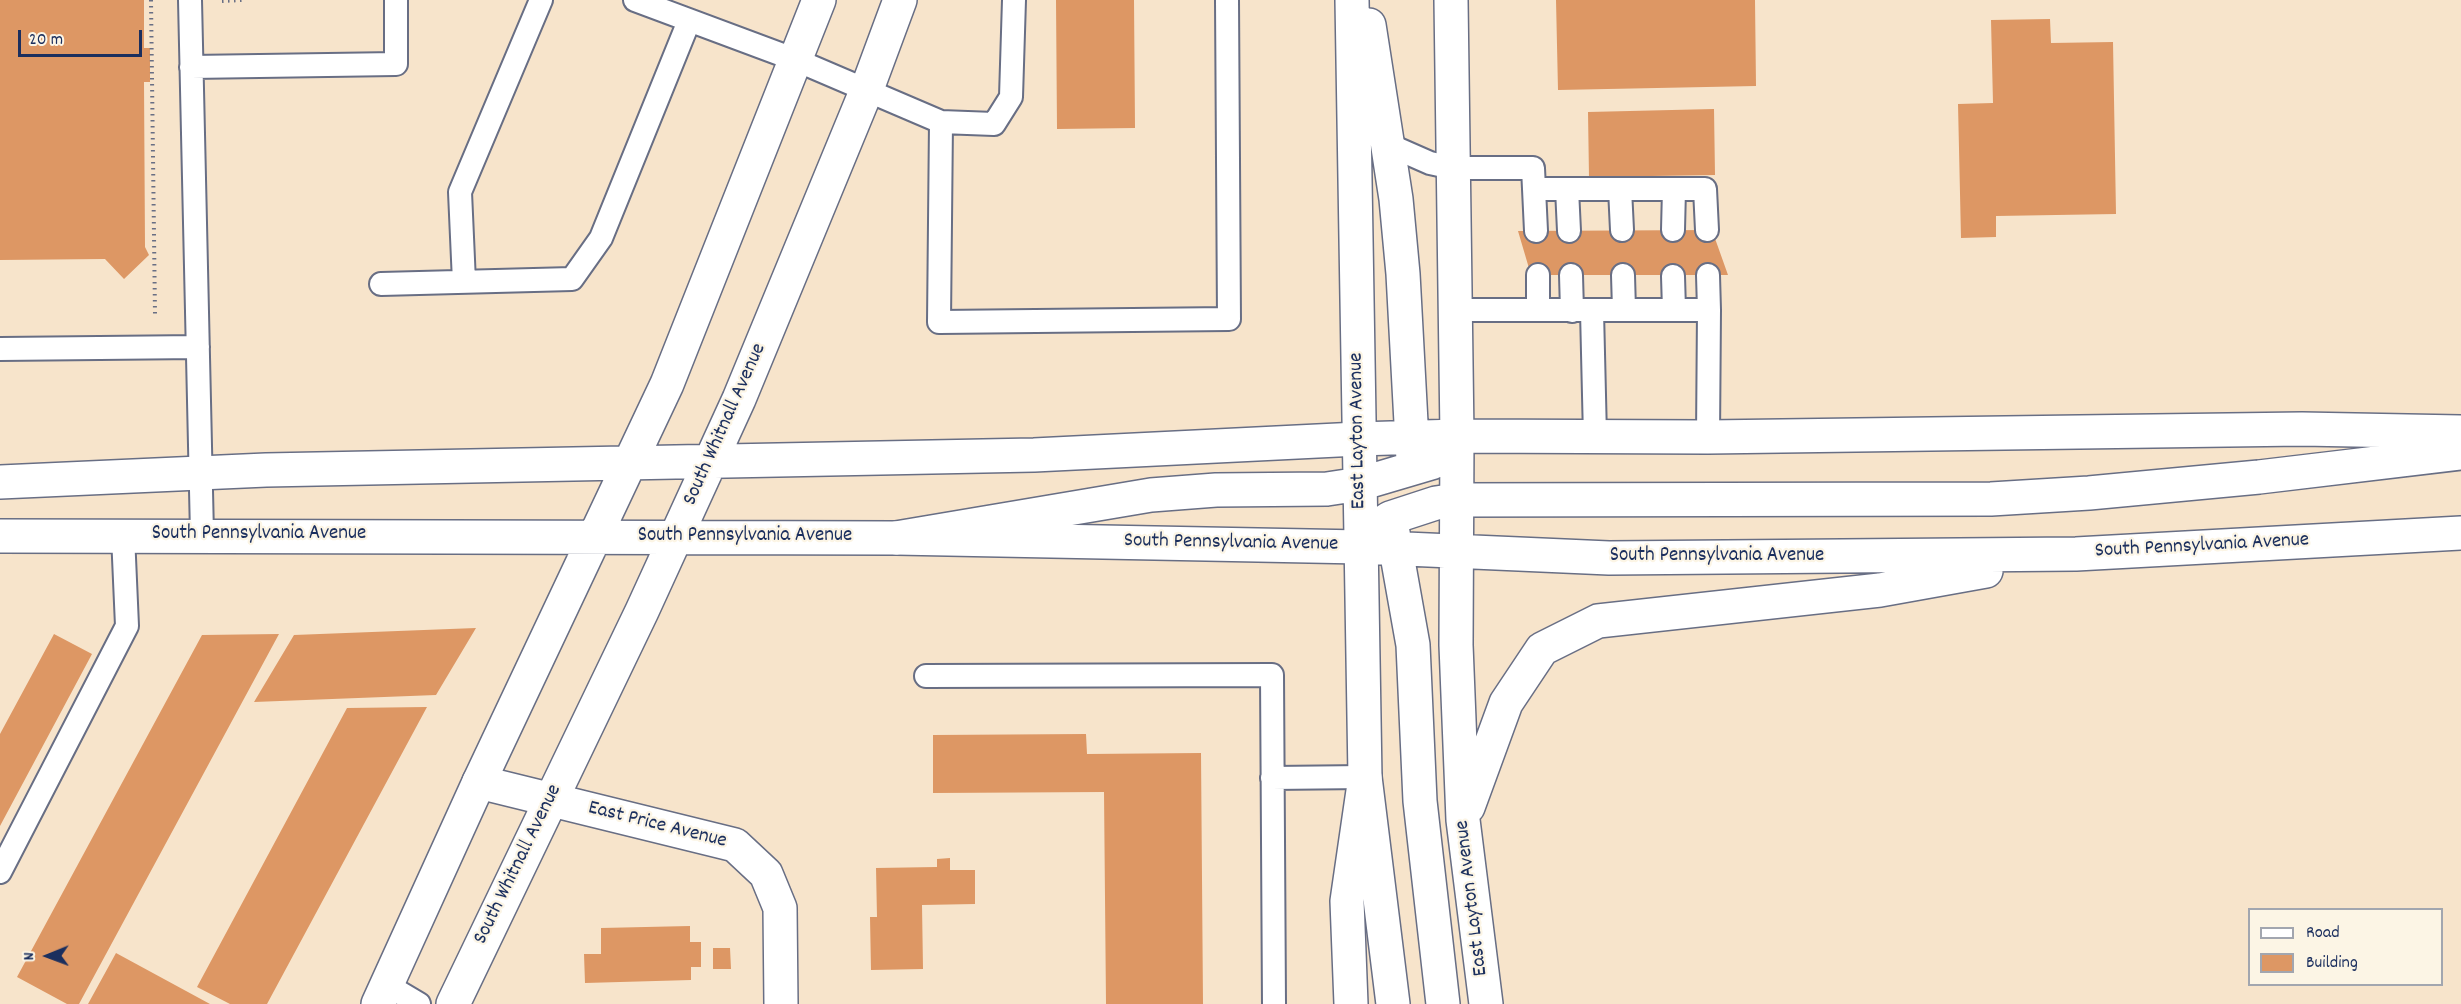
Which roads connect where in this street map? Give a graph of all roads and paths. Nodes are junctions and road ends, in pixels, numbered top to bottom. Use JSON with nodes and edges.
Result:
{"nodes":[{"id":1,"x":152,"y":0,"type":"edge"},
{"id":2,"x":190,"y":0,"type":"edge"},
{"id":3,"x":242,"y":0,"type":"edge"},
{"id":4,"x":396,"y":0,"type":"edge"},
{"id":5,"x":541,"y":0,"type":"edge"},
{"id":6,"x":635,"y":0,"type":"edge"},
{"id":7,"x":819,"y":0,"type":"edge"},
{"id":8,"x":900,"y":0,"type":"edge"},
{"id":9,"x":1014,"y":0,"type":"edge"},
{"id":10,"x":1227,"y":0,"type":"edge"},
{"id":11,"x":1352,"y":0,"type":"edge"},
{"id":12,"x":1365,"y":0,"type":"edge"},
{"id":13,"x":1451,"y":0,"type":"edge"},
{"id":14,"x":215,"y":1,"type":"edge"},
{"id":15,"x":689,"y":21,"type":"junction"},
{"id":16,"x":796,"y":60,"type":"junction"},
{"id":17,"x":191,"y":67,"type":"junction"},
{"id":18,"x":867,"y":89,"type":"junction"},
{"id":19,"x":941,"y":122,"type":"junction"},
{"id":20,"x":1389,"y":145,"type":"junction"},
{"id":21,"x":1453,"y":168,"type":"junction"},
{"id":22,"x":1534,"y":189,"type":"junction"},
{"id":23,"x":1567,"y":189,"type":"junction"},
{"id":24,"x":1620,"y":189,"type":"junction"},
{"id":25,"x":1674,"y":189,"type":"junction"},
{"id":26,"x":1622,"y":230,"type":"dead end"},
{"id":27,"x":1673,"y":230,"type":"dead end"},
{"id":28,"x":1707,"y":230,"type":"dead end"},
{"id":29,"x":1536,"y":231,"type":"dead end"},
{"id":30,"x":1569,"y":231,"type":"dead end"},
{"id":31,"x":1538,"y":275,"type":"dead end"},
{"id":32,"x":1571,"y":275,"type":"dead end"},
{"id":33,"x":1623,"y":275,"type":"dead end"},
{"id":34,"x":1708,"y":275,"type":"dead end"},
{"id":35,"x":1673,"y":276,"type":"dead end"},
{"id":36,"x":464,"y":282,"type":"junction"},
{"id":37,"x":381,"y":284,"type":"dead end"},
{"id":38,"x":155,"y":287,"type":"dead end"},
{"id":39,"x":1709,"y":309,"type":"junction"},
{"id":40,"x":1455,"y":310,"type":"junction"},
{"id":41,"x":1538,"y":310,"type":"junction"},
{"id":42,"x":1624,"y":310,"type":"junction"},
{"id":43,"x":1674,"y":310,"type":"junction"},
{"id":44,"x":1582,"y":311,"type":"junction"},
{"id":45,"x":198,"y":347,"type":"junction"},
{"id":46,"x":0,"y":349,"type":"edge"},
{"id":47,"x":2461,"y":432,"type":"edge"},
{"id":48,"x":1457,"y":436,"type":"junction"},
{"id":49,"x":1595,"y":437,"type":"junction"},
{"id":50,"x":1708,"y":437,"type":"junction"},
{"id":51,"x":1358,"y":439,"type":"junction"},
{"id":52,"x":1412,"y":453,"type":"junction"},
{"id":53,"x":2461,"y":453,"type":"edge"},
{"id":54,"x":711,"y":462,"type":"junction"},
{"id":55,"x":630,"y":463,"type":"junction"},
{"id":56,"x":201,"y":473,"type":"junction"},
{"id":57,"x":1370,"y":481,"type":"junction"},
{"id":58,"x":0,"y":482,"type":"edge"},
{"id":59,"x":1456,"y":500,"type":"junction"},
{"id":60,"x":1423,"y":507,"type":"junction"},
{"id":61,"x":1394,"y":533,"type":"junction"},
{"id":62,"x":2461,"y":533,"type":"edge"},
{"id":63,"x":202,"y":534,"type":"junction"},
{"id":64,"x":123,"y":535,"type":"junction"},
{"id":65,"x":0,"y":536,"type":"edge"},
{"id":66,"x":596,"y":536,"type":"junction"},
{"id":67,"x":676,"y":536,"type":"junction"},
{"id":68,"x":896,"y":538,"type":"junction"},
{"id":69,"x":1361,"y":547,"type":"junction"},
{"id":70,"x":1457,"y":550,"type":"junction"},
{"id":71,"x":2076,"y":554,"type":"junction"},
{"id":72,"x":926,"y":675,"type":"dead end"},
{"id":73,"x":1365,"y":777,"type":"junction"},
{"id":74,"x":1272,"y":778,"type":"junction"},
{"id":75,"x":479,"y":782,"type":"junction"},
{"id":76,"x":551,"y":800,"type":"junction"},
{"id":77,"x":1463,"y":820,"type":"junction"},
{"id":78,"x":0,"y":872,"type":"edge"},
{"id":79,"x":383,"y":995,"type":"edge"},
{"id":80,"x":419,"y":1004,"type":"edge"},
{"id":81,"x":453,"y":1004,"type":"edge"},
{"id":82,"x":781,"y":1004,"type":"edge"},
{"id":83,"x":1274,"y":1004,"type":"edge"},
{"id":84,"x":1351,"y":1004,"type":"edge"},
{"id":85,"x":1393,"y":1004,"type":"edge"},
{"id":86,"x":1443,"y":1004,"type":"edge"},
{"id":87,"x":1486,"y":1004,"type":"edge"}],
"edges":[{"from":1,"to":38,"type":"path"},
{"from":2,"to":17,"type":"lane"},
{"from":3,"to":14,"type":"path"},
{"from":4,"to":17,"type":"lane"},
{"from":5,"to":36,"type":"lane"},
{"from":6,"to":15,"type":"lane"},
{"from":7,"to":16,"type":"main road"},
{"from":8,"to":18,"type":"main road","name":"South Whitnall Avenue"},
{"from":9,"to":19,"type":"lane"},
{"from":10,"to":19,"type":"lane"},
{"from":11,"to":51,"type":"main road","name":"East Layton Avenue"},
{"from":12,"to":20,"type":"main road"},
{"from":13,"to":21,"type":"main road","name":"East Layton Avenue"},
{"from":15,"to":16,"type":"lane"},
{"from":15,"to":36,"type":"lane"},
{"from":16,"to":18,"type":"lane"},
{"from":16,"to":55,"type":"main road"},
{"from":17,"to":45,"type":"lane"},
{"from":18,"to":19,"type":"lane"},
{"from":18,"to":54,"type":"main road","name":"South Whitnall Avenue"},
{"from":20,"to":21,"type":"lane"},
{"from":20,"to":52,"type":"main road"},
{"from":21,"to":22,"type":"lane"},
{"from":21,"to":40,"type":"main road","name":"East Layton Avenue"},
{"from":22,"to":23,"type":"lane"},
{"from":22,"to":29,"type":"lane"},
{"from":23,"to":24,"type":"lane"},
{"from":23,"to":30,"type":"lane"},
{"from":24,"to":25,"type":"lane"},
{"from":24,"to":26,"type":"lane"},
{"from":25,"to":27,"type":"lane"},
{"from":25,"to":28,"type":"lane"},
{"from":31,"to":41,"type":"lane"},
{"from":32,"to":44,"type":"lane"},
{"from":33,"to":42,"type":"lane"},
{"from":34,"to":39,"type":"lane"},
{"from":35,"to":43,"type":"lane"},
{"from":36,"to":37,"type":"lane"},
{"from":39,"to":43,"type":"lane"},
{"from":39,"to":50,"type":"lane"},
{"from":40,"to":41,"type":"lane"},
{"from":40,"to":48,"type":"main road","name":"East Layton Avenue"},
{"from":41,"to":44,"type":"lane"},
{"from":42,"to":43,"type":"lane"},
{"from":42,"to":44,"type":"lane"},
{"from":44,"to":49,"type":"lane"},
{"from":45,"to":46,"type":"lane"},
{"from":45,"to":56,"type":"lane"},
{"from":47,"to":50,"type":"main road"},
{"from":48,"to":49,"type":"main road"},
{"from":48,"to":52,"type":"main road"},
{"from":48,"to":59,"type":"main road","name":"East Layton Avenue"},
{"from":49,"to":50,"type":"main road"},
{"from":51,"to":52,"type":"main road"},
{"from":51,"to":54,"type":"main road"},
{"from":51,"to":57,"type":"main road","name":"East Layton Avenue"},
{"from":52,"to":57,"type":"main road"},
{"from":52,"to":60,"type":"main road"},
{"from":53,"to":59,"type":"main road"},
{"from":54,"to":55,"type":"main road"},
{"from":54,"to":67,"type":"main road","name":"South Whitnall Avenue"},
{"from":55,"to":56,"type":"main road"},
{"from":55,"to":66,"type":"main road"},
{"from":56,"to":58,"type":"main road"},
{"from":56,"to":63,"type":"lane"},
{"from":57,"to":61,"type":"main road"},
{"from":57,"to":68,"type":"main road"},
{"from":57,"to":69,"type":"main road","name":"East Layton Avenue"},
{"from":59,"to":60,"type":"main road"},
{"from":59,"to":70,"type":"main road","name":"East Layton Avenue"},
{"from":60,"to":61,"type":"main road"},
{"from":60,"to":70,"type":"main road"},
{"from":61,"to":69,"type":"main road","name":"South Pennsylvania Avenue"},
{"from":61,"to":70,"type":"main road","name":"South Pennsylvania Avenue"},
{"from":61,"to":86,"type":"main road"},
{"from":62,"to":71,"type":"main road","name":"South Pennsylvania Avenue"},
{"from":63,"to":64,"type":"main road","name":"South Pennsylvania Avenue"},
{"from":63,"to":66,"type":"main road","name":"South Pennsylvania Avenue"},
{"from":64,"to":65,"type":"main road","name":"South Pennsylvania Avenue"},
{"from":64,"to":78,"type":"lane"},
{"from":66,"to":67,"type":"main road","name":"South Pennsylvania Avenue"},
{"from":66,"to":75,"type":"main road"},
{"from":67,"to":68,"type":"main road","name":"South Pennsylvania Avenue"},
{"from":67,"to":76,"type":"main road","name":"South Whitnall Avenue"},
{"from":68,"to":69,"type":"main road","name":"South Pennsylvania Avenue"},
{"from":69,"to":73,"type":"main road","name":"East Layton Avenue"},
{"from":70,"to":71,"type":"main road","name":"South Pennsylvania Avenue"},
{"from":70,"to":77,"type":"main road","name":"East Layton Avenue"},
{"from":71,"to":77,"type":"main road"},
{"from":72,"to":74,"type":"lane"},
{"from":73,"to":74,"type":"lane"},
{"from":73,"to":84,"type":"main road"},
{"from":73,"to":85,"type":"main road","name":"East Layton Avenue"},
{"from":74,"to":83,"type":"lane"},
{"from":75,"to":76,"type":"main road","name":"East Price Avenue"},
{"from":75,"to":79,"type":"main road"},
{"from":76,"to":81,"type":"main road","name":"South Whitnall Avenue"},
{"from":76,"to":82,"type":"main road","name":"East Price Avenue"},
{"from":77,"to":87,"type":"main road","name":"East Layton Avenue"},
{"from":79,"to":80,"type":"lane"}]}
